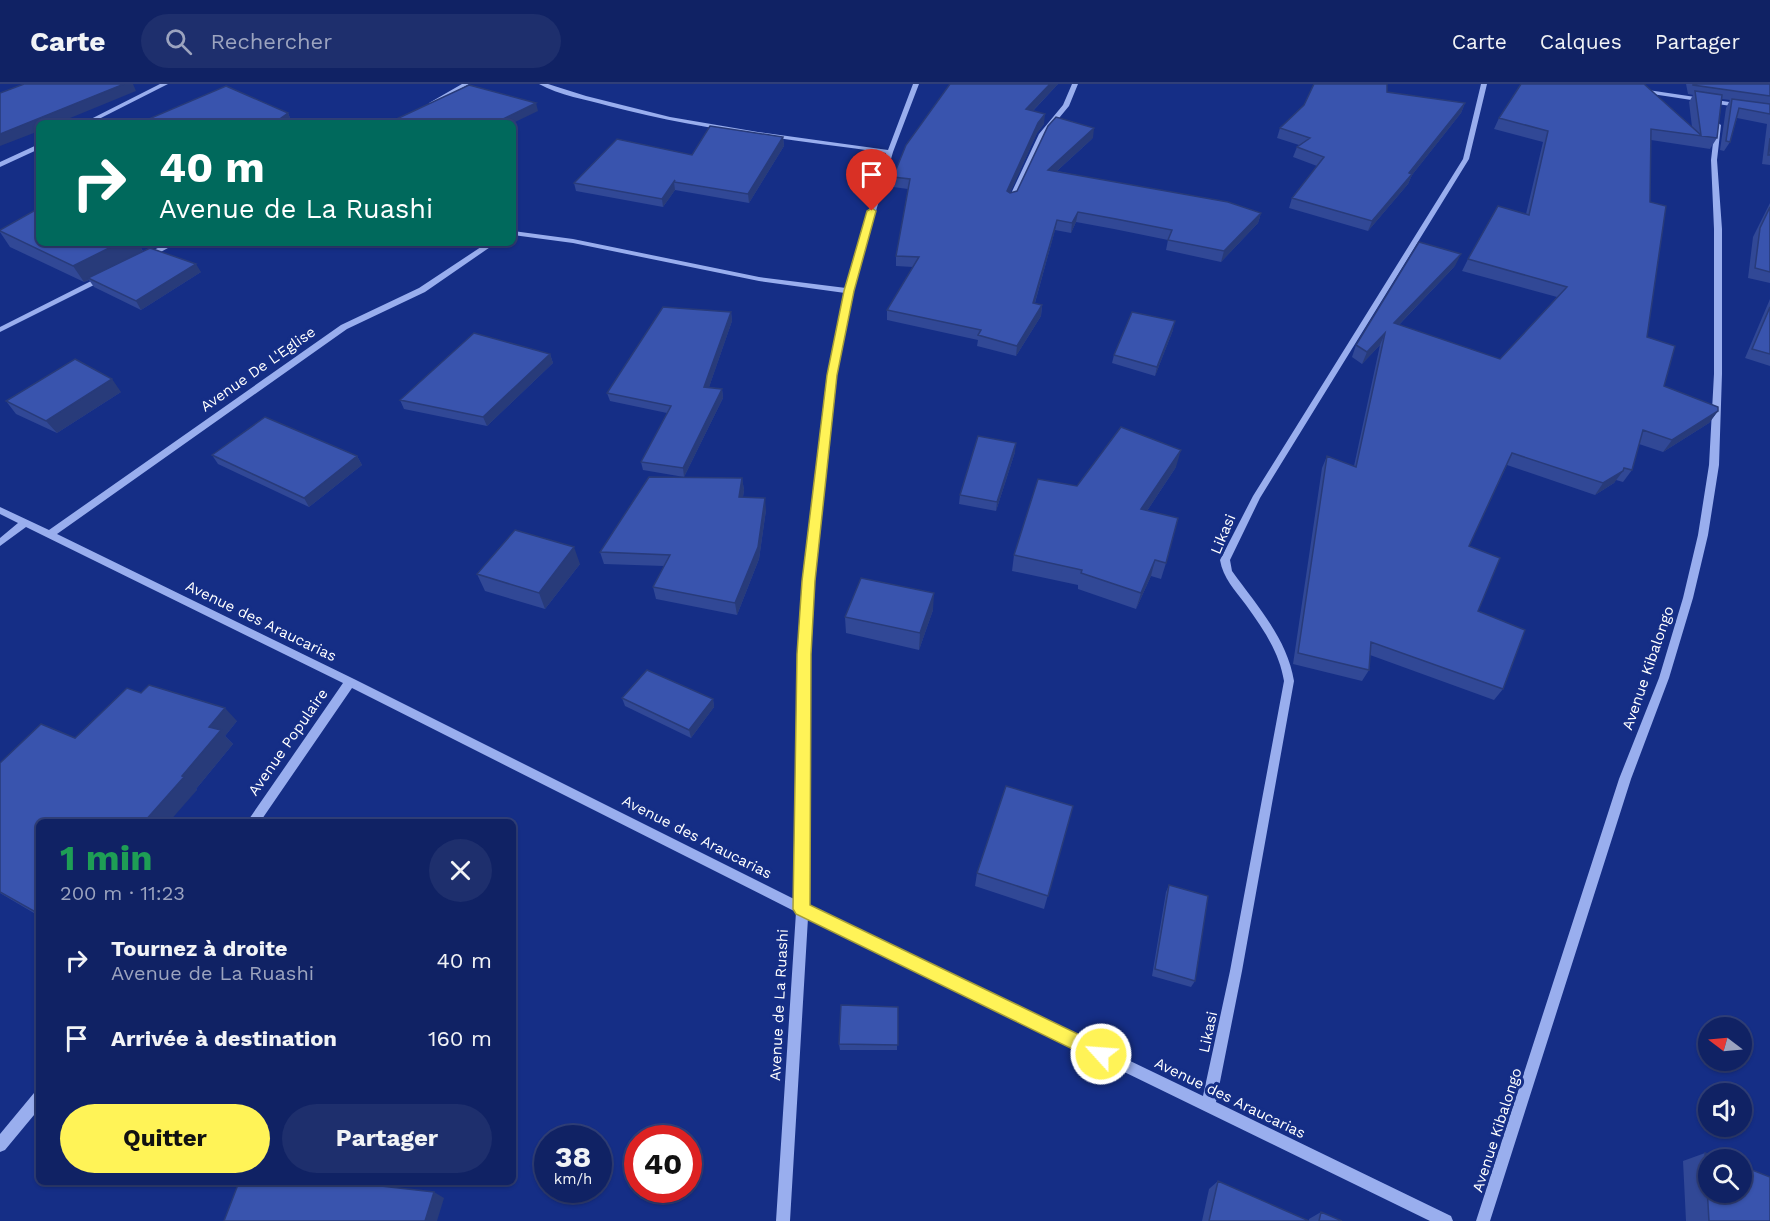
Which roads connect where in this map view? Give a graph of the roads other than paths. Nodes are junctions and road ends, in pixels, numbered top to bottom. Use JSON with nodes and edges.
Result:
{"nodes":[{"id":1,"x":165,"y":84,"type":"edge"},
{"id":2,"x":466,"y":84,"type":"edge"},
{"id":3,"x":542,"y":84,"type":"edge"},
{"id":4,"x":916,"y":84,"type":"edge"},
{"id":5,"x":1075,"y":84,"type":"edge"},
{"id":6,"x":1484,"y":84,"type":"edge"},
{"id":7,"x":1628,"y":89,"type":"edge"},
{"id":8,"x":1721,"y":104,"type":"junction"},
{"id":9,"x":427,"y":106,"type":"edge"},
{"id":10,"x":1770,"y":110,"type":"edge"},
{"id":11,"x":92,"y":120,"type":"edge"},
{"id":12,"x":36,"y":147,"type":"edge"},
{"id":13,"x":890,"y":152,"type":"junction"},
{"id":14,"x":0,"y":165,"type":"edge"},
{"id":15,"x":1011,"y":200,"type":"edge"},
{"id":16,"x":516,"y":233,"type":"edge"},
{"id":17,"x":166,"y":246,"type":"edge"},
{"id":18,"x":488,"y":246,"type":"edge"},
{"id":19,"x":132,"y":264,"type":"edge"},
{"id":20,"x":112,"y":274,"type":"edge"},
{"id":21,"x":849,"y":291,"type":"junction"},
{"id":22,"x":0,"y":330,"type":"edge"},
{"id":23,"x":0,"y":510,"type":"edge"},
{"id":24,"x":24,"y":523,"type":"junction"},
{"id":25,"x":49,"y":534,"type":"junction"},
{"id":26,"x":0,"y":543,"type":"edge"},
{"id":27,"x":351,"y":682,"type":"junction"},
{"id":28,"x":255,"y":819,"type":"edge"},
{"id":29,"x":802,"y":909,"type":"junction"},
{"id":30,"x":36,"y":1102,"type":"edge"},
{"id":31,"x":1208,"y":1106,"type":"junction"},
{"id":32,"x":0,"y":1145,"type":"edge"},
{"id":33,"x":783,"y":1221,"type":"edge"},
{"id":34,"x":1446,"y":1221,"type":"edge"},
{"id":35,"x":1484,"y":1221,"type":"edge"}],
"edges":[{"from":1,"to":11,"type":"street"},
{"from":2,"to":9,"type":"street"},
{"from":3,"to":13,"type":"street"},
{"from":4,"to":13,"type":"street","name":"Avenue de La Ruashi"},
{"from":5,"to":15,"type":"street"},
{"from":6,"to":31,"type":"street","name":"Likasi"},
{"from":7,"to":8,"type":"street"},
{"from":8,"to":10,"type":"street"},
{"from":8,"to":35,"type":"street","name":"Avenue Kibalongo"},
{"from":12,"to":14,"type":"street"},
{"from":13,"to":21,"type":"street","name":"Avenue de La Ruashi"},
{"from":16,"to":21,"type":"street"},
{"from":17,"to":19,"type":"street"},
{"from":18,"to":25,"type":"street","name":"Avenue De L'Eglise"},
{"from":20,"to":22,"type":"street"},
{"from":21,"to":29,"type":"street","name":"Avenue de La Ruashi"},
{"from":23,"to":24,"type":"street","name":"Avenue des Araucarias"},
{"from":24,"to":25,"type":"street","name":"Avenue des Araucarias"},
{"from":24,"to":26,"type":"street"},
{"from":25,"to":27,"type":"street","name":"Avenue des Araucarias"},
{"from":27,"to":28,"type":"street","name":"Avenue Populaire"},
{"from":27,"to":29,"type":"street","name":"Avenue des Araucarias"},
{"from":29,"to":31,"type":"street","name":"Avenue des Araucarias"},
{"from":29,"to":33,"type":"street","name":"Avenue de La Ruashi"},
{"from":30,"to":32,"type":"street"},
{"from":31,"to":34,"type":"street","name":"Avenue des Araucarias"}]}
